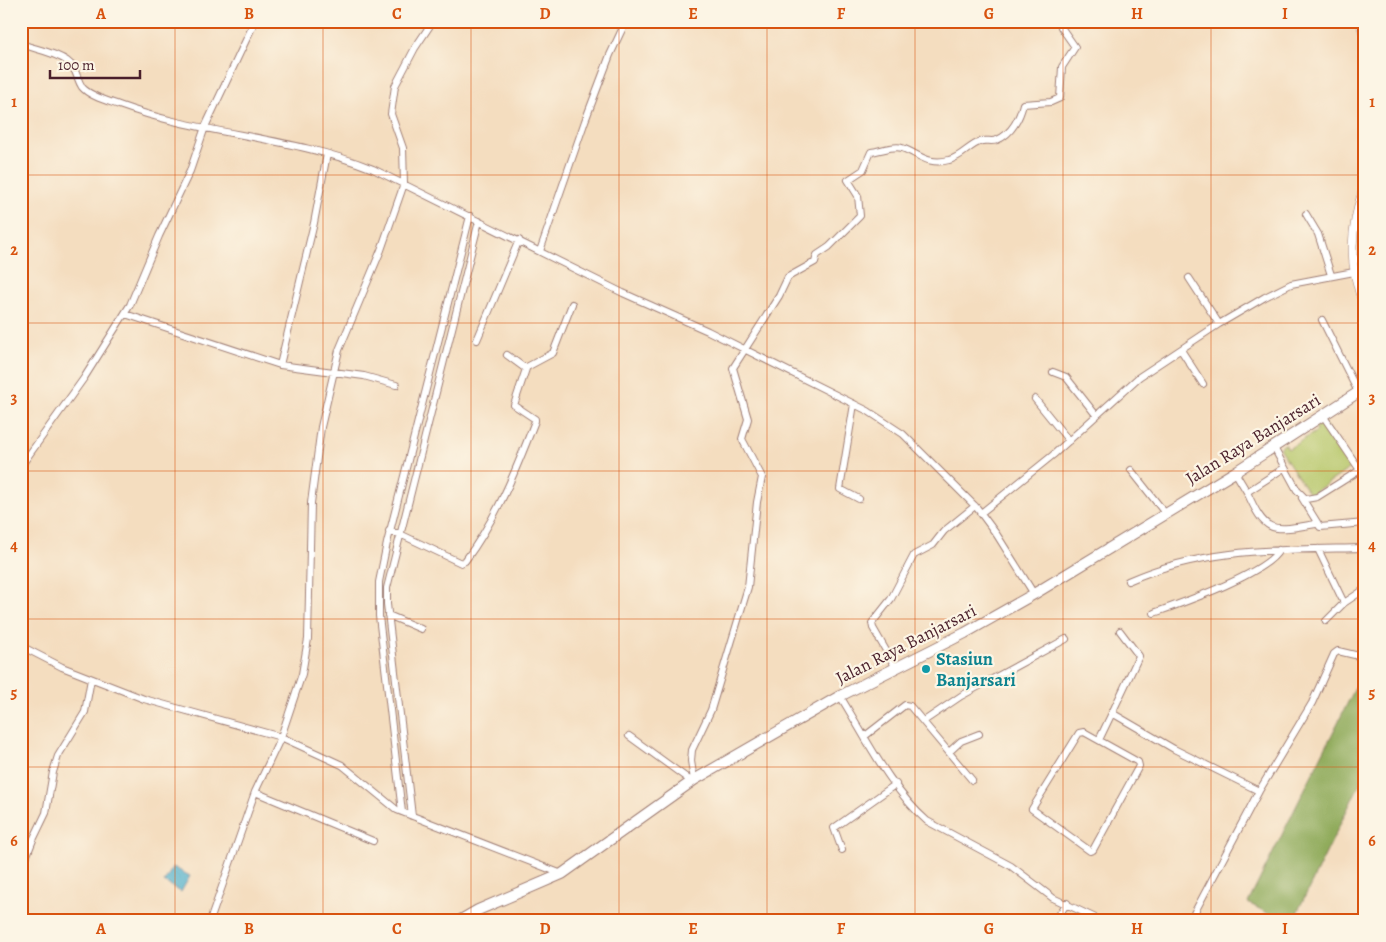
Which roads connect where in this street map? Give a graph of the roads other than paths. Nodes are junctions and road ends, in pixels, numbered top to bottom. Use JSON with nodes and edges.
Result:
{"nodes":[{"id":1,"x":255,"y":21,"type":"edge"},
{"id":2,"x":433,"y":21,"type":"edge"},
{"id":3,"x":1062,"y":21,"type":"edge"},
{"id":4,"x":1360,"y":21,"type":"edge"},
{"id":5,"x":623,"y":23,"type":"edge"},
{"id":6,"x":1365,"y":40,"type":"edge"},
{"id":7,"x":21,"y":44,"type":"edge"},
{"id":8,"x":205,"y":127,"type":"junction"},
{"id":9,"x":327,"y":154,"type":"junction"},
{"id":10,"x":404,"y":184,"type":"junction"},
{"id":11,"x":1365,"y":184,"type":"edge"},
{"id":12,"x":1306,"y":214,"type":"dead end"},
{"id":13,"x":470,"y":216,"type":"junction"},
{"id":14,"x":479,"y":221,"type":"junction"},
{"id":15,"x":519,"y":240,"type":"junction"},
{"id":16,"x":540,"y":251,"type":"junction"},
{"id":17,"x":1365,"y":256,"type":"edge"},
{"id":18,"x":1354,"y":261,"type":"junction"},
{"id":19,"x":1354,"y":272,"type":"junction"},
{"id":20,"x":1331,"y":275,"type":"junction"},
{"id":21,"x":1189,"y":278,"type":"dead end"},
{"id":22,"x":1361,"y":289,"type":"edge"},
{"id":23,"x":572,"y":304,"type":"dead end"},
{"id":24,"x":453,"y":305,"type":"junction"},
{"id":25,"x":1365,"y":308,"type":"edge"},
{"id":26,"x":125,"y":314,"type":"junction"},
{"id":27,"x":1322,"y":320,"type":"dead end"},
{"id":28,"x":1219,"y":324,"type":"junction"},
{"id":29,"x":477,"y":340,"type":"dead end"},
{"id":30,"x":745,"y":349,"type":"junction"},
{"id":31,"x":1181,"y":350,"type":"junction"},
{"id":32,"x":507,"y":355,"type":"dead end"},
{"id":33,"x":280,"y":365,"type":"junction"},
{"id":34,"x":525,"y":368,"type":"junction"},
{"id":35,"x":333,"y":371,"type":"junction"},
{"id":36,"x":1053,"y":372,"type":"dead end"},
{"id":37,"x":1202,"y":384,"type":"dead end"},
{"id":38,"x":396,"y":385,"type":"dead end"},
{"id":39,"x":1361,"y":390,"type":"edge"},
{"id":40,"x":430,"y":395,"type":"junction"},
{"id":41,"x":1035,"y":399,"type":"dead end"},
{"id":42,"x":854,"y":404,"type":"junction"},
{"id":43,"x":1322,"y":414,"type":"junction"},
{"id":44,"x":1096,"y":415,"type":"junction"},
{"id":45,"x":1069,"y":441,"type":"junction"},
{"id":46,"x":1273,"y":446,"type":"junction"},
{"id":47,"x":21,"y":466,"type":"edge"},
{"id":48,"x":1284,"y":468,"type":"junction"},
{"id":49,"x":1131,"y":470,"type":"dead end"},
{"id":50,"x":1363,"y":470,"type":"edge"},
{"id":51,"x":1234,"y":472,"type":"junction"},
{"id":52,"x":409,"y":478,"type":"junction"},
{"id":53,"x":1246,"y":492,"type":"junction"},
{"id":54,"x":859,"y":498,"type":"dead end"},
{"id":55,"x":1302,"y":498,"type":"junction"},
{"id":56,"x":975,"y":506,"type":"junction"},
{"id":57,"x":981,"y":513,"type":"junction"},
{"id":58,"x":1165,"y":513,"type":"junction"},
{"id":59,"x":1365,"y":522,"type":"edge"},
{"id":60,"x":1316,"y":524,"type":"junction"},
{"id":61,"x":394,"y":532,"type":"junction"},
{"id":62,"x":1365,"y":548,"type":"edge"},
{"id":63,"x":1318,"y":549,"type":"junction"},
{"id":64,"x":1279,"y":550,"type":"junction"},
{"id":65,"x":388,"y":561,"type":"junction"},
{"id":66,"x":1128,"y":581,"type":"dead end"},
{"id":67,"x":1365,"y":589,"type":"edge"},
{"id":68,"x":1034,"y":594,"type":"junction"},
{"id":69,"x":1344,"y":603,"type":"junction"},
{"id":70,"x":383,"y":604,"type":"junction"},
{"id":71,"x":1154,"y":613,"type":"dead end"},
{"id":72,"x":388,"y":615,"type":"junction"},
{"id":73,"x":1326,"y":621,"type":"dead end"},
{"id":74,"x":421,"y":629,"type":"dead end"},
{"id":75,"x":1120,"y":631,"type":"dead end"},
{"id":76,"x":1066,"y":639,"type":"dead end"},
{"id":77,"x":21,"y":646,"type":"edge"},
{"id":78,"x":1365,"y":653,"type":"edge"},
{"id":79,"x":389,"y":667,"type":"junction"},
{"id":80,"x":896,"y":668,"type":"junction"},
{"id":81,"x":90,"y":679,"type":"junction"},
{"id":82,"x":840,"y":696,"type":"junction"},
{"id":83,"x":1112,"y":713,"type":"junction"},
{"id":84,"x":923,"y":721,"type":"junction"},
{"id":85,"x":979,"y":734,"type":"dead end"},
{"id":86,"x":281,"y":736,"type":"junction"},
{"id":87,"x":629,"y":736,"type":"dead end"},
{"id":88,"x":865,"y":736,"type":"junction"},
{"id":89,"x":1098,"y":740,"type":"junction"},
{"id":90,"x":949,"y":752,"type":"junction"},
{"id":91,"x":972,"y":780,"type":"dead end"},
{"id":92,"x":693,"y":781,"type":"junction"},
{"id":93,"x":896,"y":784,"type":"junction"},
{"id":94,"x":1259,"y":790,"type":"junction"},
{"id":95,"x":255,"y":792,"type":"junction"},
{"id":96,"x":407,"y":814,"type":"junction"},
{"id":97,"x":373,"y":841,"type":"dead end"},
{"id":98,"x":842,"y":850,"type":"dead end"},
{"id":99,"x":21,"y":870,"type":"edge"},
{"id":100,"x":562,"y":874,"type":"junction"},
{"id":101,"x":1067,"y":903,"type":"junction"},
{"id":102,"x":210,"y":921,"type":"edge"},
{"id":103,"x":458,"y":921,"type":"edge"},
{"id":104,"x":1055,"y":921,"type":"edge"},
{"id":105,"x":1102,"y":921,"type":"edge"},
{"id":106,"x":1190,"y":921,"type":"edge"}],
"edges":[{"from":1,"to":8,"type":"street"},
{"from":2,"to":10,"type":"street"},
{"from":3,"to":30,"type":"street"},
{"from":4,"to":6,"type":"street"},
{"from":5,"to":16,"type":"street"},
{"from":7,"to":8,"type":"street"},
{"from":8,"to":9,"type":"street"},
{"from":8,"to":26,"type":"street"},
{"from":9,"to":10,"type":"street"},
{"from":9,"to":33,"type":"street"},
{"from":10,"to":13,"type":"street"},
{"from":10,"to":35,"type":"street"},
{"from":11,"to":18,"type":"street"},
{"from":12,"to":20,"type":"street"},
{"from":13,"to":14,"type":"street"},
{"from":13,"to":24,"type":"street"},
{"from":14,"to":15,"type":"street"},
{"from":14,"to":24,"type":"street"},
{"from":15,"to":16,"type":"street"},
{"from":15,"to":29,"type":"street"},
{"from":16,"to":30,"type":"street"},
{"from":17,"to":18,"type":"street"},
{"from":18,"to":19,"type":"street"},
{"from":19,"to":20,"type":"street"},
{"from":19,"to":22,"type":"street"},
{"from":20,"to":28,"type":"street"},
{"from":21,"to":28,"type":"street"},
{"from":22,"to":25,"type":"street"},
{"from":23,"to":34,"type":"street"},
{"from":24,"to":40,"type":"street"},
{"from":24,"to":40,"type":"street"},
{"from":26,"to":33,"type":"street"},
{"from":26,"to":47,"type":"street"},
{"from":27,"to":39,"type":"street"},
{"from":28,"to":31,"type":"street"},
{"from":30,"to":42,"type":"street"},
{"from":30,"to":92,"type":"street"},
{"from":31,"to":37,"type":"street"},
{"from":31,"to":44,"type":"street"},
{"from":32,"to":34,"type":"street"},
{"from":33,"to":35,"type":"street"},
{"from":34,"to":61,"type":"street"},
{"from":35,"to":38,"type":"street"},
{"from":35,"to":86,"type":"street"},
{"from":36,"to":44,"type":"street"},
{"from":39,"to":43,"type":"highway","name":"Jalan Raya Banjarsari"},
{"from":40,"to":52,"type":"street"},
{"from":40,"to":52,"type":"street"},
{"from":41,"to":45,"type":"street"},
{"from":42,"to":54,"type":"street"},
{"from":42,"to":56,"type":"street"},
{"from":43,"to":46,"type":"highway","name":"Jalan Raya Banjarsari"},
{"from":43,"to":50,"type":"street"},
{"from":44,"to":45,"type":"street"},
{"from":45,"to":57,"type":"street"},
{"from":46,"to":48,"type":"street"},
{"from":46,"to":51,"type":"highway","name":"Jalan Raya Banjarsari"},
{"from":48,"to":53,"type":"street"},
{"from":48,"to":55,"type":"street"},
{"from":49,"to":58,"type":"street"},
{"from":50,"to":55,"type":"street"},
{"from":51,"to":53,"type":"street"},
{"from":51,"to":58,"type":"highway","name":"Jalan Raya Banjarsari"},
{"from":52,"to":61,"type":"street"},
{"from":52,"to":61,"type":"street"},
{"from":53,"to":60,"type":"street"},
{"from":55,"to":60,"type":"street"},
{"from":56,"to":57,"type":"street"},
{"from":56,"to":80,"type":"street"},
{"from":57,"to":68,"type":"street"},
{"from":58,"to":68,"type":"highway","name":"Jalan Raya Banjarsari"},
{"from":59,"to":60,"type":"street"},
{"from":61,"to":65,"type":"street"},
{"from":61,"to":65,"type":"street"},
{"from":62,"to":63,"type":"street"},
{"from":63,"to":64,"type":"street"},
{"from":63,"to":69,"type":"street"},
{"from":64,"to":66,"type":"street"},
{"from":64,"to":71,"type":"street"},
{"from":65,"to":70,"type":"street"},
{"from":65,"to":70,"type":"street"},
{"from":67,"to":69,"type":"street"},
{"from":68,"to":80,"type":"highway","name":"Jalan Raya Banjarsari"},
{"from":69,"to":73,"type":"street"},
{"from":70,"to":72,"type":"street"},
{"from":70,"to":79,"type":"street"},
{"from":72,"to":74,"type":"street"},
{"from":72,"to":79,"type":"street"},
{"from":75,"to":83,"type":"street"},
{"from":76,"to":84,"type":"street"},
{"from":77,"to":81,"type":"street"},
{"from":78,"to":94,"type":"street"},
{"from":79,"to":96,"type":"street"},
{"from":79,"to":96,"type":"street"},
{"from":80,"to":82,"type":"highway","name":"Jalan Raya Banjarsari"},
{"from":81,"to":86,"type":"street"},
{"from":81,"to":99,"type":"street"},
{"from":82,"to":88,"type":"street"},
{"from":82,"to":92,"type":"highway","name":"Jalan Raya Banjarsari"},
{"from":83,"to":89,"type":"street"},
{"from":83,"to":94,"type":"street"},
{"from":84,"to":88,"type":"street"},
{"from":84,"to":90,"type":"street"},
{"from":85,"to":90,"type":"street"},
{"from":86,"to":95,"type":"street"},
{"from":86,"to":96,"type":"street"},
{"from":87,"to":92,"type":"street"},
{"from":88,"to":93,"type":"street"},
{"from":89,"to":89,"type":"street"},
{"from":90,"to":91,"type":"street"},
{"from":92,"to":100,"type":"highway","name":"Jalan Raya Banjarsari"},
{"from":93,"to":98,"type":"street"},
{"from":93,"to":101,"type":"street"},
{"from":94,"to":106,"type":"street"},
{"from":95,"to":97,"type":"street"},
{"from":95,"to":102,"type":"street"},
{"from":96,"to":100,"type":"street"},
{"from":100,"to":103,"type":"highway","name":"Jalan Raya Banjarsari"},
{"from":101,"to":104,"type":"street"},
{"from":101,"to":105,"type":"street"}]}
